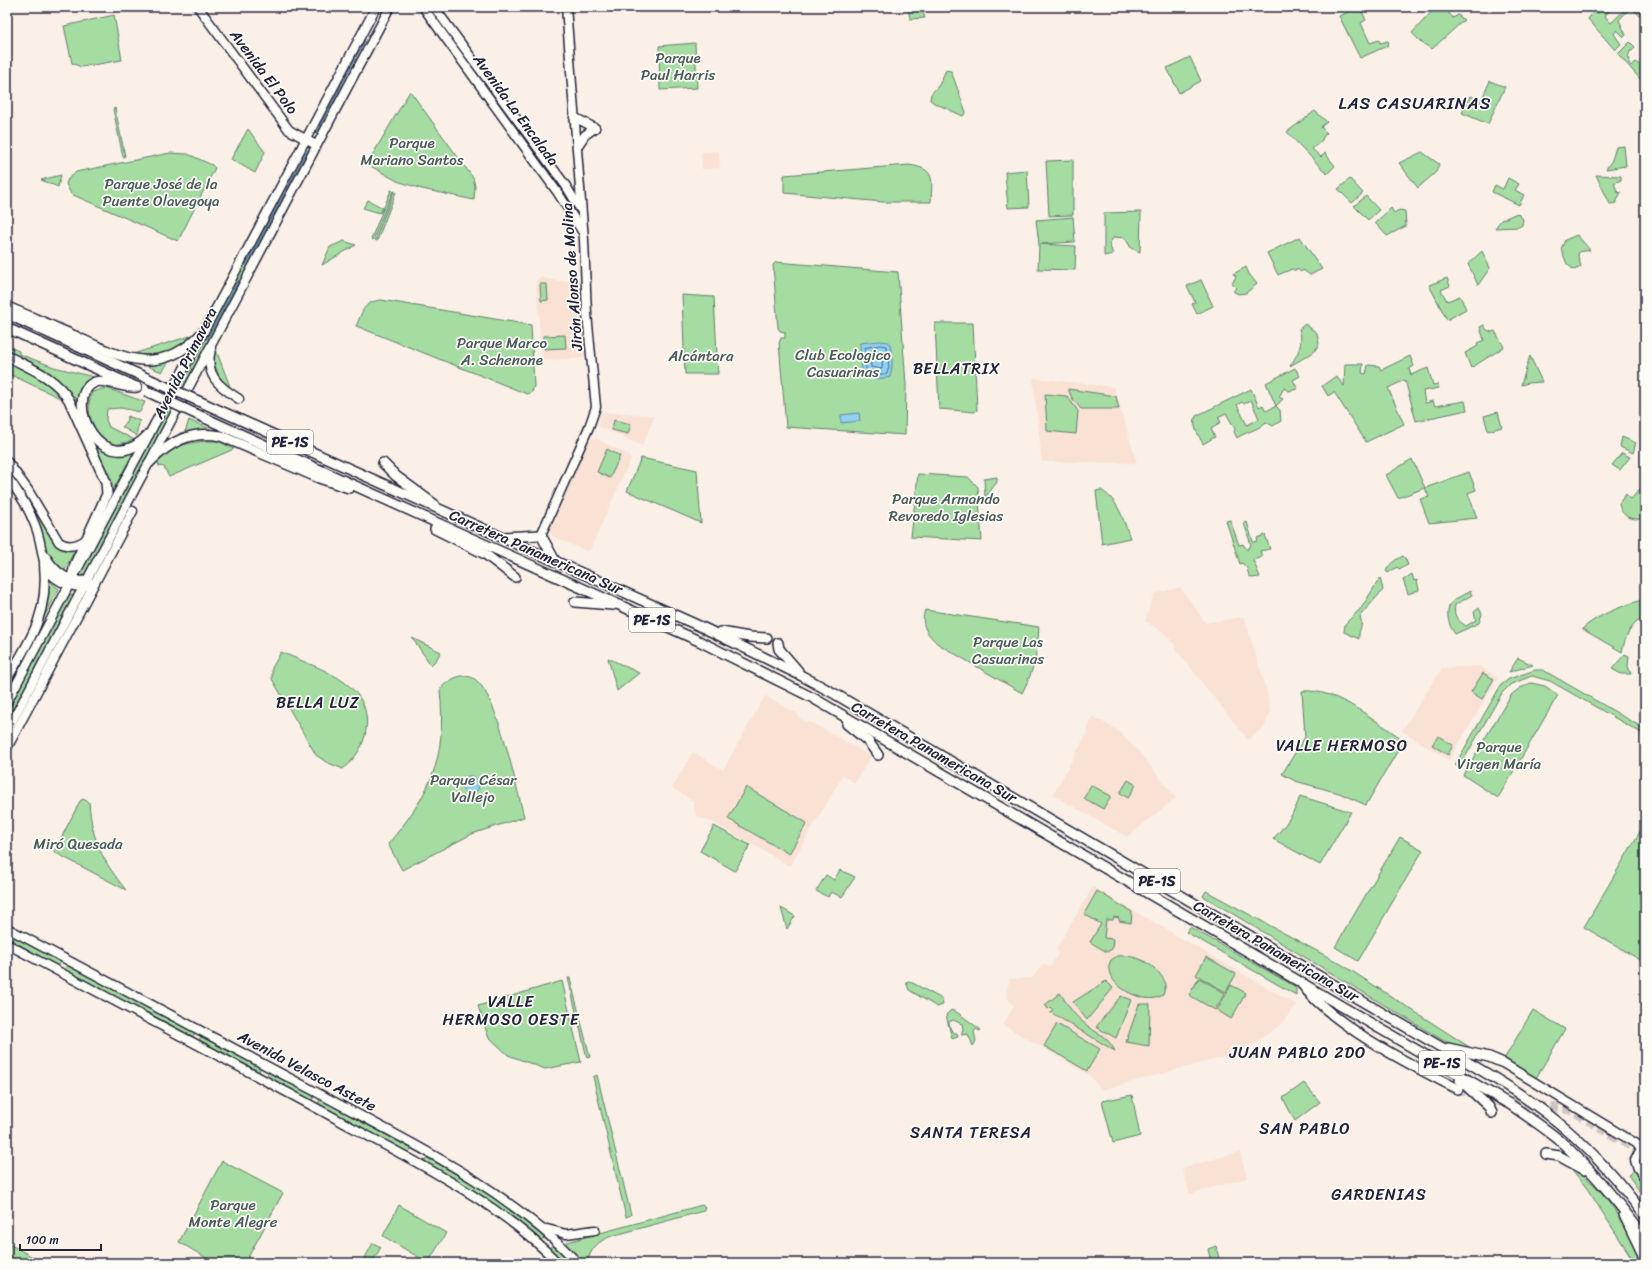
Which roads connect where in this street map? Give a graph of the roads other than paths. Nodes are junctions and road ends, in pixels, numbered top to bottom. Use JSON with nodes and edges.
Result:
{"nodes":[{"id":1,"x":198,"y":7,"type":"edge"},
{"id":2,"x":376,"y":7,"type":"edge"},
{"id":3,"x":390,"y":7,"type":"edge"},
{"id":4,"x":423,"y":7,"type":"edge"},
{"id":5,"x":434,"y":7,"type":"edge"},
{"id":6,"x":566,"y":7,"type":"edge"},
{"id":7,"x":574,"y":117,"type":"junction"},
{"id":8,"x":306,"y":140,"type":"junction"},
{"id":9,"x":316,"y":145,"type":"junction"},
{"id":10,"x":577,"y":147,"type":"junction"},
{"id":11,"x":582,"y":211,"type":"junction"},
{"id":12,"x":583,"y":232,"type":"junction"},
{"id":13,"x":7,"y":307,"type":"edge"},
{"id":14,"x":7,"y":314,"type":"edge"},
{"id":15,"x":7,"y":328,"type":"edge"},
{"id":16,"x":203,"y":332,"type":"junction"},
{"id":17,"x":216,"y":335,"type":"junction"},
{"id":18,"x":7,"y":356,"type":"edge"},
{"id":19,"x":141,"y":389,"type":"junction"},
{"id":20,"x":240,"y":399,"type":"dead end"},
{"id":21,"x":150,"y":434,"type":"junction"},
{"id":22,"x":7,"y":462,"type":"edge"},
{"id":23,"x":149,"y":463,"type":"junction"},
{"id":24,"x":383,"y":463,"type":"dead end"},
{"id":25,"x":7,"y":477,"type":"edge"},
{"id":26,"x":391,"y":502,"type":"junction"},
{"id":27,"x":401,"y":506,"type":"junction"},
{"id":28,"x":441,"y":510,"type":"junction"},
{"id":29,"x":133,"y":511,"type":"dead end"},
{"id":30,"x":98,"y":530,"type":"junction"},
{"id":31,"x":541,"y":535,"type":"junction"},
{"id":32,"x":500,"y":537,"type":"junction"},
{"id":33,"x":85,"y":540,"type":"junction"},
{"id":34,"x":42,"y":547,"type":"junction"},
{"id":35,"x":44,"y":561,"type":"junction"},
{"id":36,"x":556,"y":561,"type":"junction"},
{"id":37,"x":515,"y":577,"type":"dead end"},
{"id":38,"x":71,"y":581,"type":"junction"},
{"id":39,"x":88,"y":584,"type":"junction"},
{"id":40,"x":574,"y":602,"type":"dead end"},
{"id":41,"x":620,"y":606,"type":"junction"},
{"id":42,"x":706,"y":628,"type":"junction"},
{"id":43,"x":767,"y":638,"type":"dead end"},
{"id":44,"x":778,"y":643,"type":"dead end"},
{"id":45,"x":24,"y":670,"type":"junction"},
{"id":46,"x":802,"y":676,"type":"junction"},
{"id":47,"x":7,"y":678,"type":"edge"},
{"id":48,"x":813,"y":698,"type":"junction"},
{"id":49,"x":7,"y":702,"type":"edge"},
{"id":50,"x":27,"y":703,"type":"junction"},
{"id":51,"x":7,"y":732,"type":"edge"},
{"id":52,"x":7,"y":748,"type":"edge"},
{"id":53,"x":878,"y":754,"type":"dead end"},
{"id":54,"x":7,"y":928,"type":"edge"},
{"id":55,"x":7,"y":944,"type":"edge"},
{"id":56,"x":66,"y":959,"type":"junction"},
{"id":57,"x":59,"y":972,"type":"junction"},
{"id":58,"x":1299,"y":981,"type":"junction"},
{"id":59,"x":200,"y":1030,"type":"junction"},
{"id":60,"x":194,"y":1043,"type":"junction"},
{"id":61,"x":1439,"y":1046,"type":"junction"},
{"id":62,"x":1436,"y":1060,"type":"junction"},
{"id":63,"x":1501,"y":1062,"type":"joint"},
{"id":64,"x":1458,"y":1089,"type":"tunnel mouth"},
{"id":65,"x":320,"y":1094,"type":"junction"},
{"id":66,"x":314,"y":1106,"type":"junction"},
{"id":67,"x":1492,"y":1113,"type":"dead end"},
{"id":68,"x":1643,"y":1148,"type":"edge"},
{"id":69,"x":1546,"y":1154,"type":"dead end"},
{"id":70,"x":1594,"y":1176,"type":"junction"},
{"id":71,"x":1645,"y":1178,"type":"edge"},
{"id":72,"x":1621,"y":1206,"type":"junction"},
{"id":73,"x":1645,"y":1216,"type":"edge"},
{"id":74,"x":539,"y":1225,"type":"junction"},
{"id":75,"x":595,"y":1230,"type":"dead end"},
{"id":76,"x":1645,"y":1238,"type":"edge"},
{"id":77,"x":1645,"y":1259,"type":"edge"},
{"id":78,"x":558,"y":1263,"type":"edge"},
{"id":79,"x":578,"y":1263,"type":"edge"}],
"edges":[{"from":1,"to":8,"type":"main road","name":"Avenida El Polo"},
{"from":2,"to":8,"type":"main road","name":"Avenida Primavera"},
{"from":3,"to":9,"type":"main road","name":"Avenida Primavera"},
{"from":4,"to":12,"type":"main road","name":"Avenida La Encalada"},
{"from":5,"to":11,"type":"main road","name":"Avenida La Encalada"},
{"from":6,"to":7,"type":"main road","name":"Jirón Alonso de Molina"},
{"from":7,"to":10,"type":"main road","name":"Jirón Alonso de Molina"},
{"from":7,"to":10,"type":"main road"},
{"from":8,"to":9,"type":"main road","name":"Avenida El Polo"},
{"from":8,"to":16,"type":"main road","name":"Avenida Primavera"},
{"from":9,"to":17,"type":"main road","name":"Avenida Primavera"},
{"from":10,"to":11,"type":"main road","name":"Jirón Alonso de Molina"},
{"from":11,"to":12,"type":"main road","name":"Jirón Alonso de Molina"},
{"from":12,"to":31,"type":"main road","name":"Jirón Alonso de Molina"},
{"from":13,"to":16,"type":"highway"},
{"from":14,"to":28,"type":"highway","name":"Carretera Panamericana Sur","number":"PE-1S","bridge":true},
{"from":15,"to":19,"type":"highway","name":"Carretera Panamericana Sur","number":"PE-1S"},
{"from":16,"to":21,"type":"main road","name":"Avenida Primavera"},
{"from":17,"to":20,"type":"main road"},
{"from":17,"to":23,"type":"main road","name":"Avenida Primavera"},
{"from":18,"to":33,"type":"highway"},
{"from":19,"to":21,"type":"highway"},
{"from":19,"to":26,"type":"highway","name":"Carretera Panamericana Sur","number":"PE-1S","bridge":true},
{"from":21,"to":30,"type":"main road","name":"Avenida Primavera"},
{"from":22,"to":33,"type":"main road"},
{"from":23,"to":26,"type":"highway"},
{"from":23,"to":39,"type":"main road","name":"Avenida Primavera"},
{"from":24,"to":28,"type":"highway"},
{"from":25,"to":34,"type":"main road"},
{"from":26,"to":27,"type":"highway","name":"Carretera Panamericana Sur","number":"PE-1S"},
{"from":27,"to":37,"type":"highway"},
{"from":27,"to":41,"type":"highway","name":"Carretera Panamericana Sur","number":"PE-1S"},
{"from":28,"to":32,"type":"highway","name":"Carretera Panamericana Sur","number":"PE-1S"},
{"from":29,"to":39,"type":"main road","name":"Avenida Primavera"},
{"from":30,"to":33,"type":"main road"},
{"from":30,"to":38,"type":"main road","name":"Avenida Primavera"},
{"from":31,"to":32,"type":"highway"},
{"from":31,"to":36,"type":"highway"},
{"from":32,"to":36,"type":"highway","name":"Carretera Panamericana Sur","number":"PE-1S"},
{"from":33,"to":38,"type":"highway"},
{"from":34,"to":35,"type":"main road"},
{"from":34,"to":38,"type":"main road"},
{"from":35,"to":38,"type":"main road"},
{"from":35,"to":47,"type":"main road"},
{"from":36,"to":42,"type":"highway","name":"Carretera Panamericana Sur","number":"PE-1S"},
{"from":38,"to":39,"type":"main road"},
{"from":38,"to":45,"type":"main road","name":"Avenida Primavera"},
{"from":39,"to":50,"type":"main road","name":"Avenida Primavera"},
{"from":39,"to":50,"type":"main road","name":"Avenida Primavera"},
{"from":40,"to":41,"type":"highway"},
{"from":41,"to":48,"type":"highway","name":"Carretera Panamericana Sur","number":"PE-1S"},
{"from":42,"to":43,"type":"highway"},
{"from":42,"to":46,"type":"highway","name":"Carretera Panamericana Sur","number":"PE-1S"},
{"from":44,"to":46,"type":"highway"},
{"from":45,"to":47,"type":"main road"},
{"from":45,"to":49,"type":"main road","name":"Avenida Primavera"},
{"from":46,"to":61,"type":"highway","name":"Carretera Panamericana Sur","number":"PE-1S"},
{"from":48,"to":53,"type":"highway"},
{"from":48,"to":58,"type":"highway","name":"Carretera Panamericana Sur","number":"PE-1S"},
{"from":50,"to":51,"type":"main road","name":"Avenida Primavera"},
{"from":50,"to":52,"type":"main road","name":"Avenida Primavera"},
{"from":54,"to":56,"type":"main road","name":"Avenida Velasco Astete"},
{"from":55,"to":57,"type":"main road","name":"Avenida Velasco Astete"},
{"from":56,"to":57,"type":"main road"},
{"from":56,"to":59,"type":"main road","name":"Avenida Velasco Astete"},
{"from":57,"to":60,"type":"main road","name":"Avenida Velasco Astete"},
{"from":58,"to":62,"type":"highway","name":"Carretera Panamericana Sur","number":"PE-1S"},
{"from":58,"to":64,"type":"highway"},
{"from":59,"to":60,"type":"main road"},
{"from":59,"to":65,"type":"main road","name":"Avenida Velasco Astete"},
{"from":60,"to":66,"type":"main road","name":"Avenida Velasco Astete"},
{"from":61,"to":63,"type":"highway"},
{"from":61,"to":73,"type":"highway","name":"Carretera Panamericana Sur","number":"PE-1S"},
{"from":62,"to":67,"type":"highway"},
{"from":62,"to":70,"type":"highway","name":"Carretera Panamericana Sur","number":"PE-1S"},
{"from":63,"to":68,"type":"main road"},
{"from":65,"to":66,"type":"main road"},
{"from":65,"to":74,"type":"main road","name":"Avenida Velasco Astete"},
{"from":66,"to":78,"type":"main road","name":"Avenida Velasco Astete"},
{"from":68,"to":71,"type":"main road"},
{"from":69,"to":70,"type":"highway"},
{"from":70,"to":72,"type":"highway","name":"Carretera Panamericana Sur","number":"PE-1S"},
{"from":72,"to":76,"type":"highway","name":"Carretera Panamericana Sur","number":"PE-1S"},
{"from":72,"to":77,"type":"highway"},
{"from":74,"to":75,"type":"main road"},
{"from":74,"to":79,"type":"main road","name":"Avenida Velasco Astete"}]}
